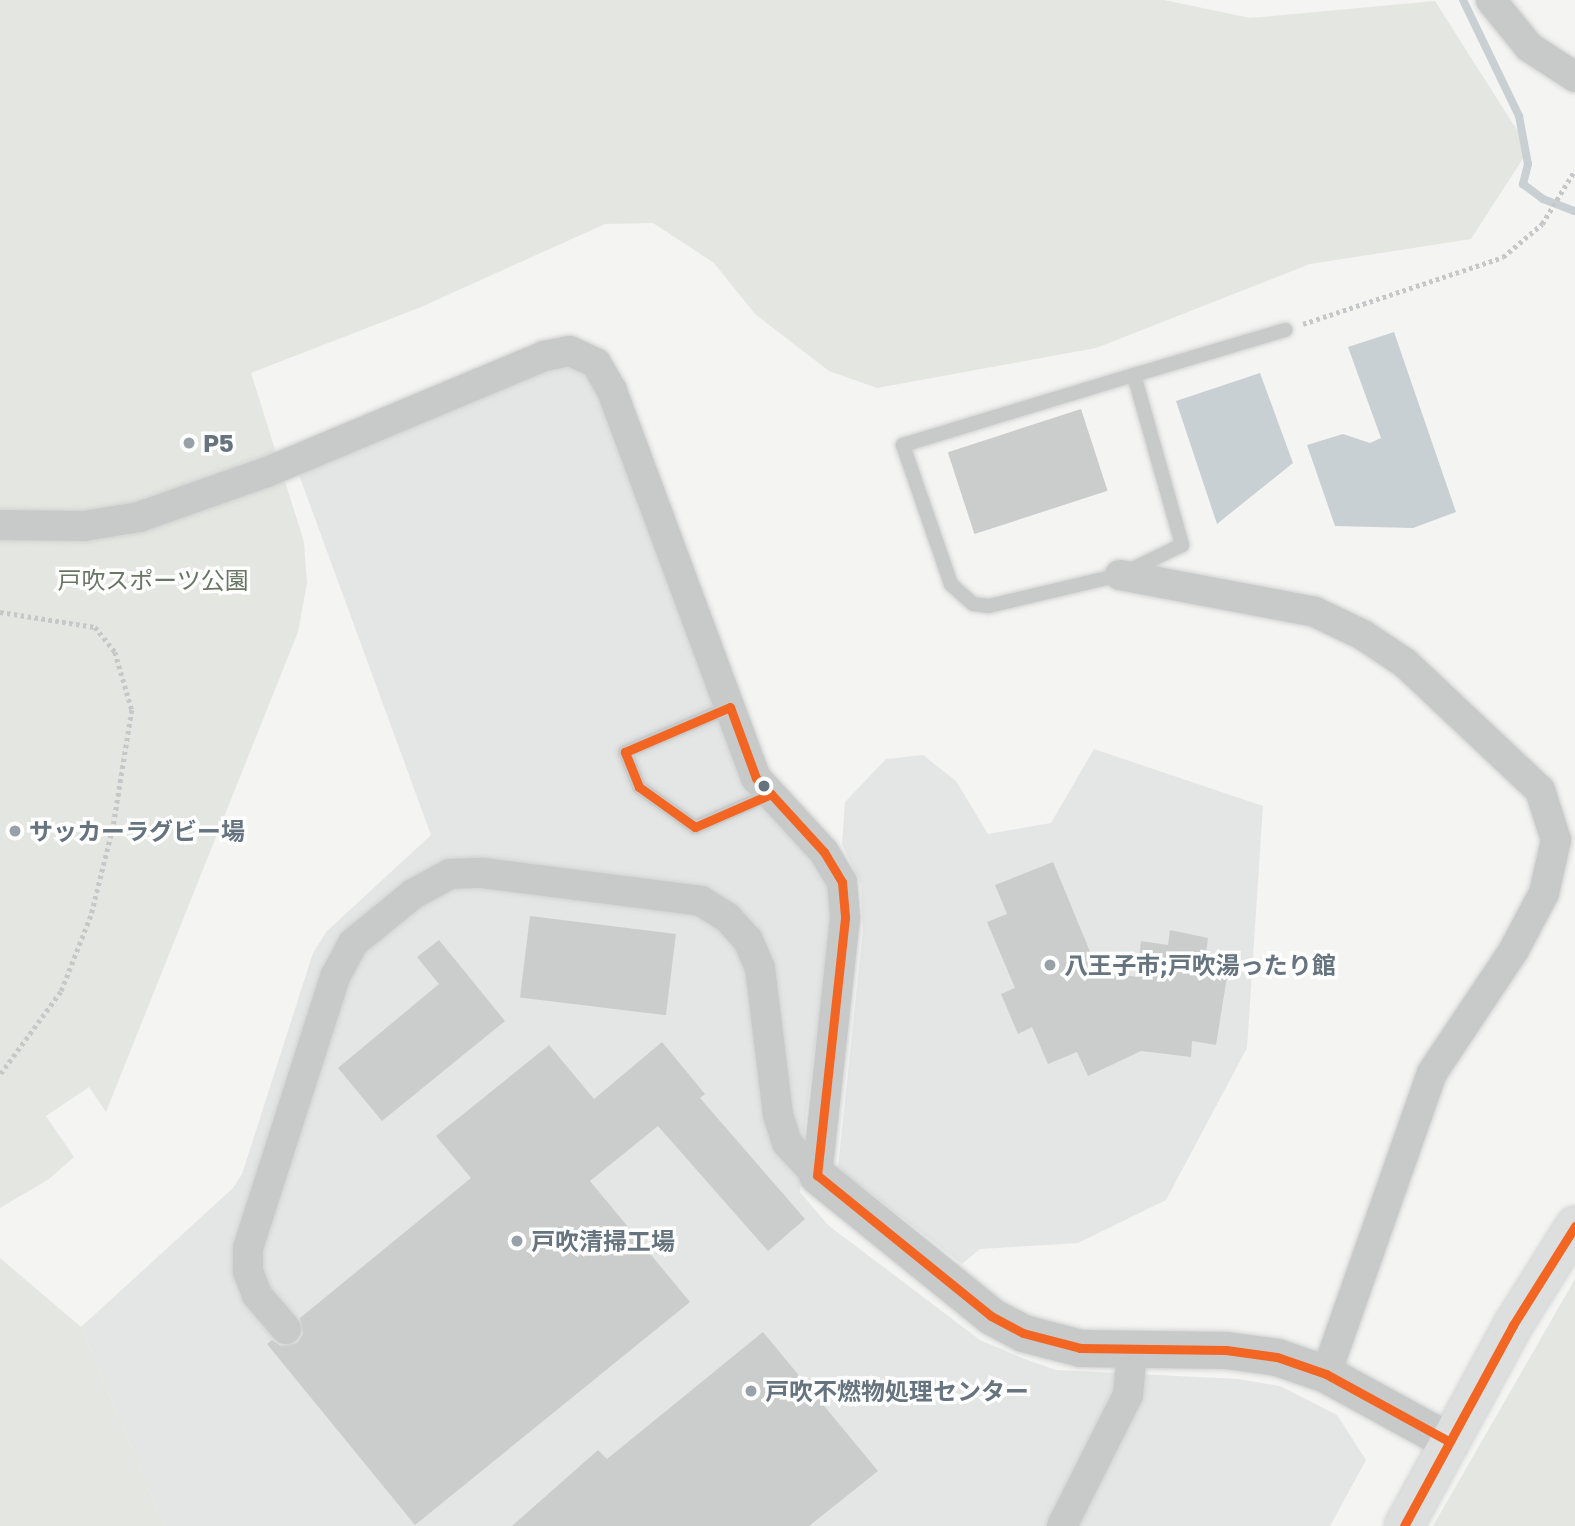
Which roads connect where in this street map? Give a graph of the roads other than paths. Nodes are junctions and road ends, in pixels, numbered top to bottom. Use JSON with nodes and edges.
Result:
{"nodes":[{"id":1,"x":1491,"y":0,"type":"edge"},
{"id":2,"x":1575,"y":77,"type":"edge"},
{"id":3,"x":1285,"y":330,"type":"road end"},
{"id":4,"x":1135,"y":375,"type":"junction"},
{"id":5,"x":0,"y":525,"type":"edge"},
{"id":6,"x":1120,"y":575,"type":"junction"},
{"id":7,"x":730,"y":707,"type":"junction"},
{"id":8,"x":771,"y":794,"type":"junction"},
{"id":9,"x":817,"y":1175,"type":"junction"},
{"id":10,"x":1575,"y":1226,"type":"edge"},
{"id":11,"x":286,"y":1329,"type":"dead end"},
{"id":12,"x":1132,"y":1351,"type":"junction"},
{"id":13,"x":1326,"y":1374,"type":"junction"},
{"id":14,"x":1450,"y":1442,"type":"junction"},
{"id":15,"x":1062,"y":1526,"type":"edge"},
{"id":16,"x":1404,"y":1526,"type":"edge"}],
"edges":[{"from":1,"to":2,"type":"street"},
{"from":3,"to":4,"type":"lane"},
{"from":4,"to":6,"type":"lane"},
{"from":4,"to":6,"type":"lane"},
{"from":5,"to":7,"type":"street"},
{"from":6,"to":13,"type":"street"},
{"from":7,"to":8,"type":"street"},
{"from":7,"to":8,"type":"lane"},
{"from":8,"to":9,"type":"street"},
{"from":9,"to":11,"type":"street"},
{"from":9,"to":12,"type":"street"},
{"from":10,"to":14,"type":"main road"},
{"from":12,"to":13,"type":"street"},
{"from":12,"to":15,"type":"street"},
{"from":13,"to":14,"type":"street"},
{"from":14,"to":16,"type":"main road"}]}
